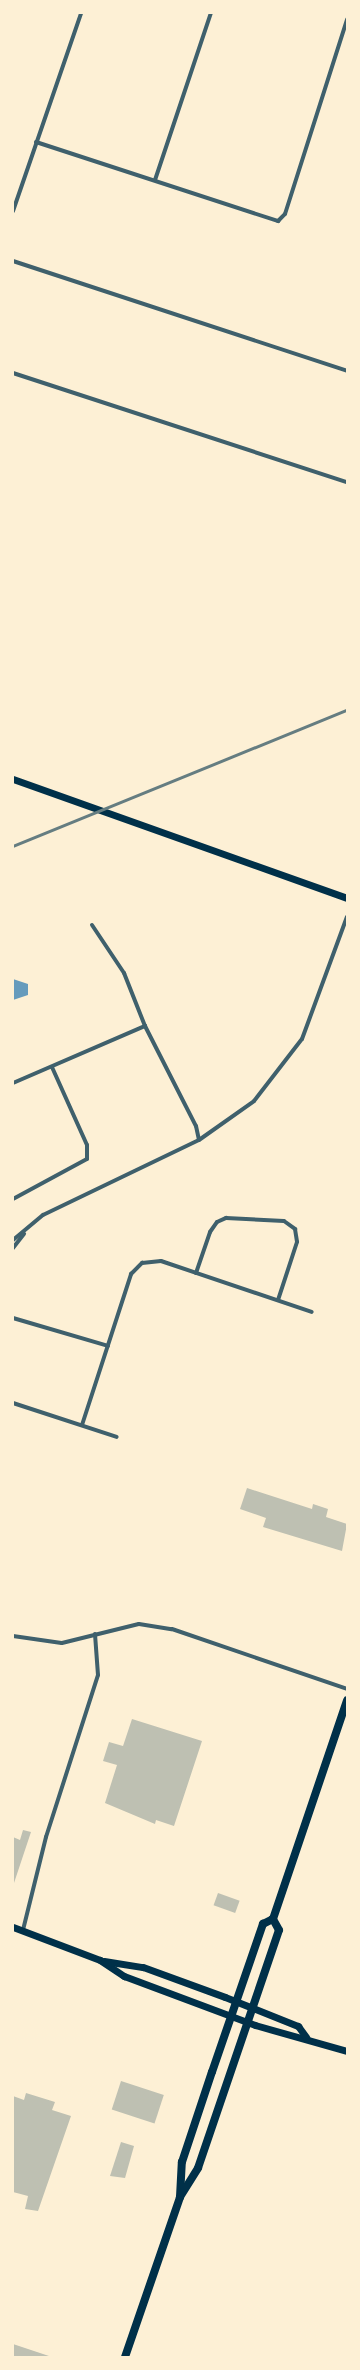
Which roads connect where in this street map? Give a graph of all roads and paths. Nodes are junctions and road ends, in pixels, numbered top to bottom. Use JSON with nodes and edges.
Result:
{"nodes":[{"id":1,"x":81,"y":13,"type":"edge"},
{"id":2,"x":211,"y":13,"type":"edge"},
{"id":3,"x":347,"y":20,"type":"edge"},
{"id":4,"x":36,"y":142,"type":"junction"},
{"id":5,"x":154,"y":180,"type":"junction"},
{"id":6,"x":13,"y":211,"type":"edge"},
{"id":7,"x":13,"y":261,"type":"edge"},
{"id":8,"x":347,"y":371,"type":"edge"},
{"id":9,"x":13,"y":373,"type":"edge"},
{"id":10,"x":347,"y":482,"type":"edge"},
{"id":11,"x":13,"y":779,"type":"edge"},
{"id":12,"x":347,"y":898,"type":"edge"},
{"id":13,"x":347,"y":917,"type":"edge"},
{"id":14,"x":92,"y":925,"type":"dead end"},
{"id":15,"x":145,"y":1026,"type":"junction"},
{"id":16,"x":52,"y":1066,"type":"junction"},
{"id":17,"x":13,"y":1083,"type":"edge"},
{"id":18,"x":199,"y":1140,"type":"junction"},
{"id":19,"x":13,"y":1199,"type":"edge"},
{"id":20,"x":28,"y":1228,"type":"junction"},
{"id":21,"x":13,"y":1240,"type":"edge"},
{"id":22,"x":13,"y":1248,"type":"edge"},
{"id":23,"x":196,"y":1273,"type":"junction"},
{"id":24,"x":278,"y":1300,"type":"junction"},
{"id":25,"x":312,"y":1312,"type":"dead end"},
{"id":26,"x":13,"y":1318,"type":"edge"},
{"id":27,"x":108,"y":1346,"type":"junction"},
{"id":28,"x":13,"y":1403,"type":"edge"},
{"id":29,"x":82,"y":1425,"type":"junction"},
{"id":30,"x":117,"y":1437,"type":"dead end"},
{"id":31,"x":95,"y":1634,"type":"junction"},
{"id":32,"x":13,"y":1636,"type":"edge"},
{"id":33,"x":347,"y":1689,"type":"edge"},
{"id":34,"x":347,"y":1700,"type":"edge"},
{"id":35,"x":272,"y":1919,"type":"junction"},
{"id":36,"x":13,"y":1927,"type":"edge"},
{"id":37,"x":23,"y":1930,"type":"junction"},
{"id":38,"x":100,"y":1960,"type":"junction"},
{"id":39,"x":237,"y":2001,"type":"junction"},
{"id":40,"x":252,"y":2008,"type":"junction"},
{"id":41,"x":232,"y":2016,"type":"junction"},
{"id":42,"x":247,"y":2022,"type":"junction"},
{"id":43,"x":306,"y":2037,"type":"junction"},
{"id":44,"x":347,"y":2051,"type":"edge"},
{"id":45,"x":180,"y":2197,"type":"junction"},
{"id":46,"x":125,"y":2357,"type":"edge"}],
"edges":[{"from":1,"to":4,"type":"street"},
{"from":2,"to":5,"type":"street"},
{"from":3,"to":5,"type":"street"},
{"from":4,"to":5,"type":"street"},
{"from":4,"to":6,"type":"street"},
{"from":7,"to":8,"type":"street"},
{"from":9,"to":10,"type":"street"},
{"from":11,"to":12,"type":"main road"},
{"from":13,"to":18,"type":"street"},
{"from":14,"to":15,"type":"street"},
{"from":15,"to":16,"type":"street"},
{"from":15,"to":18,"type":"street"},
{"from":16,"to":17,"type":"street"},
{"from":16,"to":19,"type":"street"},
{"from":18,"to":20,"type":"street"},
{"from":20,"to":21,"type":"street"},
{"from":20,"to":22,"type":"street"},
{"from":23,"to":24,"type":"street"},
{"from":23,"to":24,"type":"street"},
{"from":23,"to":27,"type":"street"},
{"from":24,"to":25,"type":"street"},
{"from":26,"to":27,"type":"street"},
{"from":27,"to":29,"type":"street"},
{"from":28,"to":29,"type":"street"},
{"from":29,"to":30,"type":"street"},
{"from":31,"to":32,"type":"street"},
{"from":31,"to":33,"type":"street"},
{"from":31,"to":37,"type":"street"},
{"from":34,"to":35,"type":"main road"},
{"from":35,"to":39,"type":"main road"},
{"from":35,"to":40,"type":"main road"},
{"from":36,"to":37,"type":"main road"},
{"from":37,"to":38,"type":"main road"},
{"from":38,"to":39,"type":"main road"},
{"from":38,"to":41,"type":"main road"},
{"from":39,"to":40,"type":"main road"},
{"from":39,"to":41,"type":"main road"},
{"from":40,"to":42,"type":"main road"},
{"from":40,"to":43,"type":"main road"},
{"from":41,"to":42,"type":"main road"},
{"from":41,"to":45,"type":"main road"},
{"from":42,"to":43,"type":"main road"},
{"from":42,"to":45,"type":"main road"},
{"from":43,"to":44,"type":"main road"},
{"from":45,"to":46,"type":"main road"}]}
